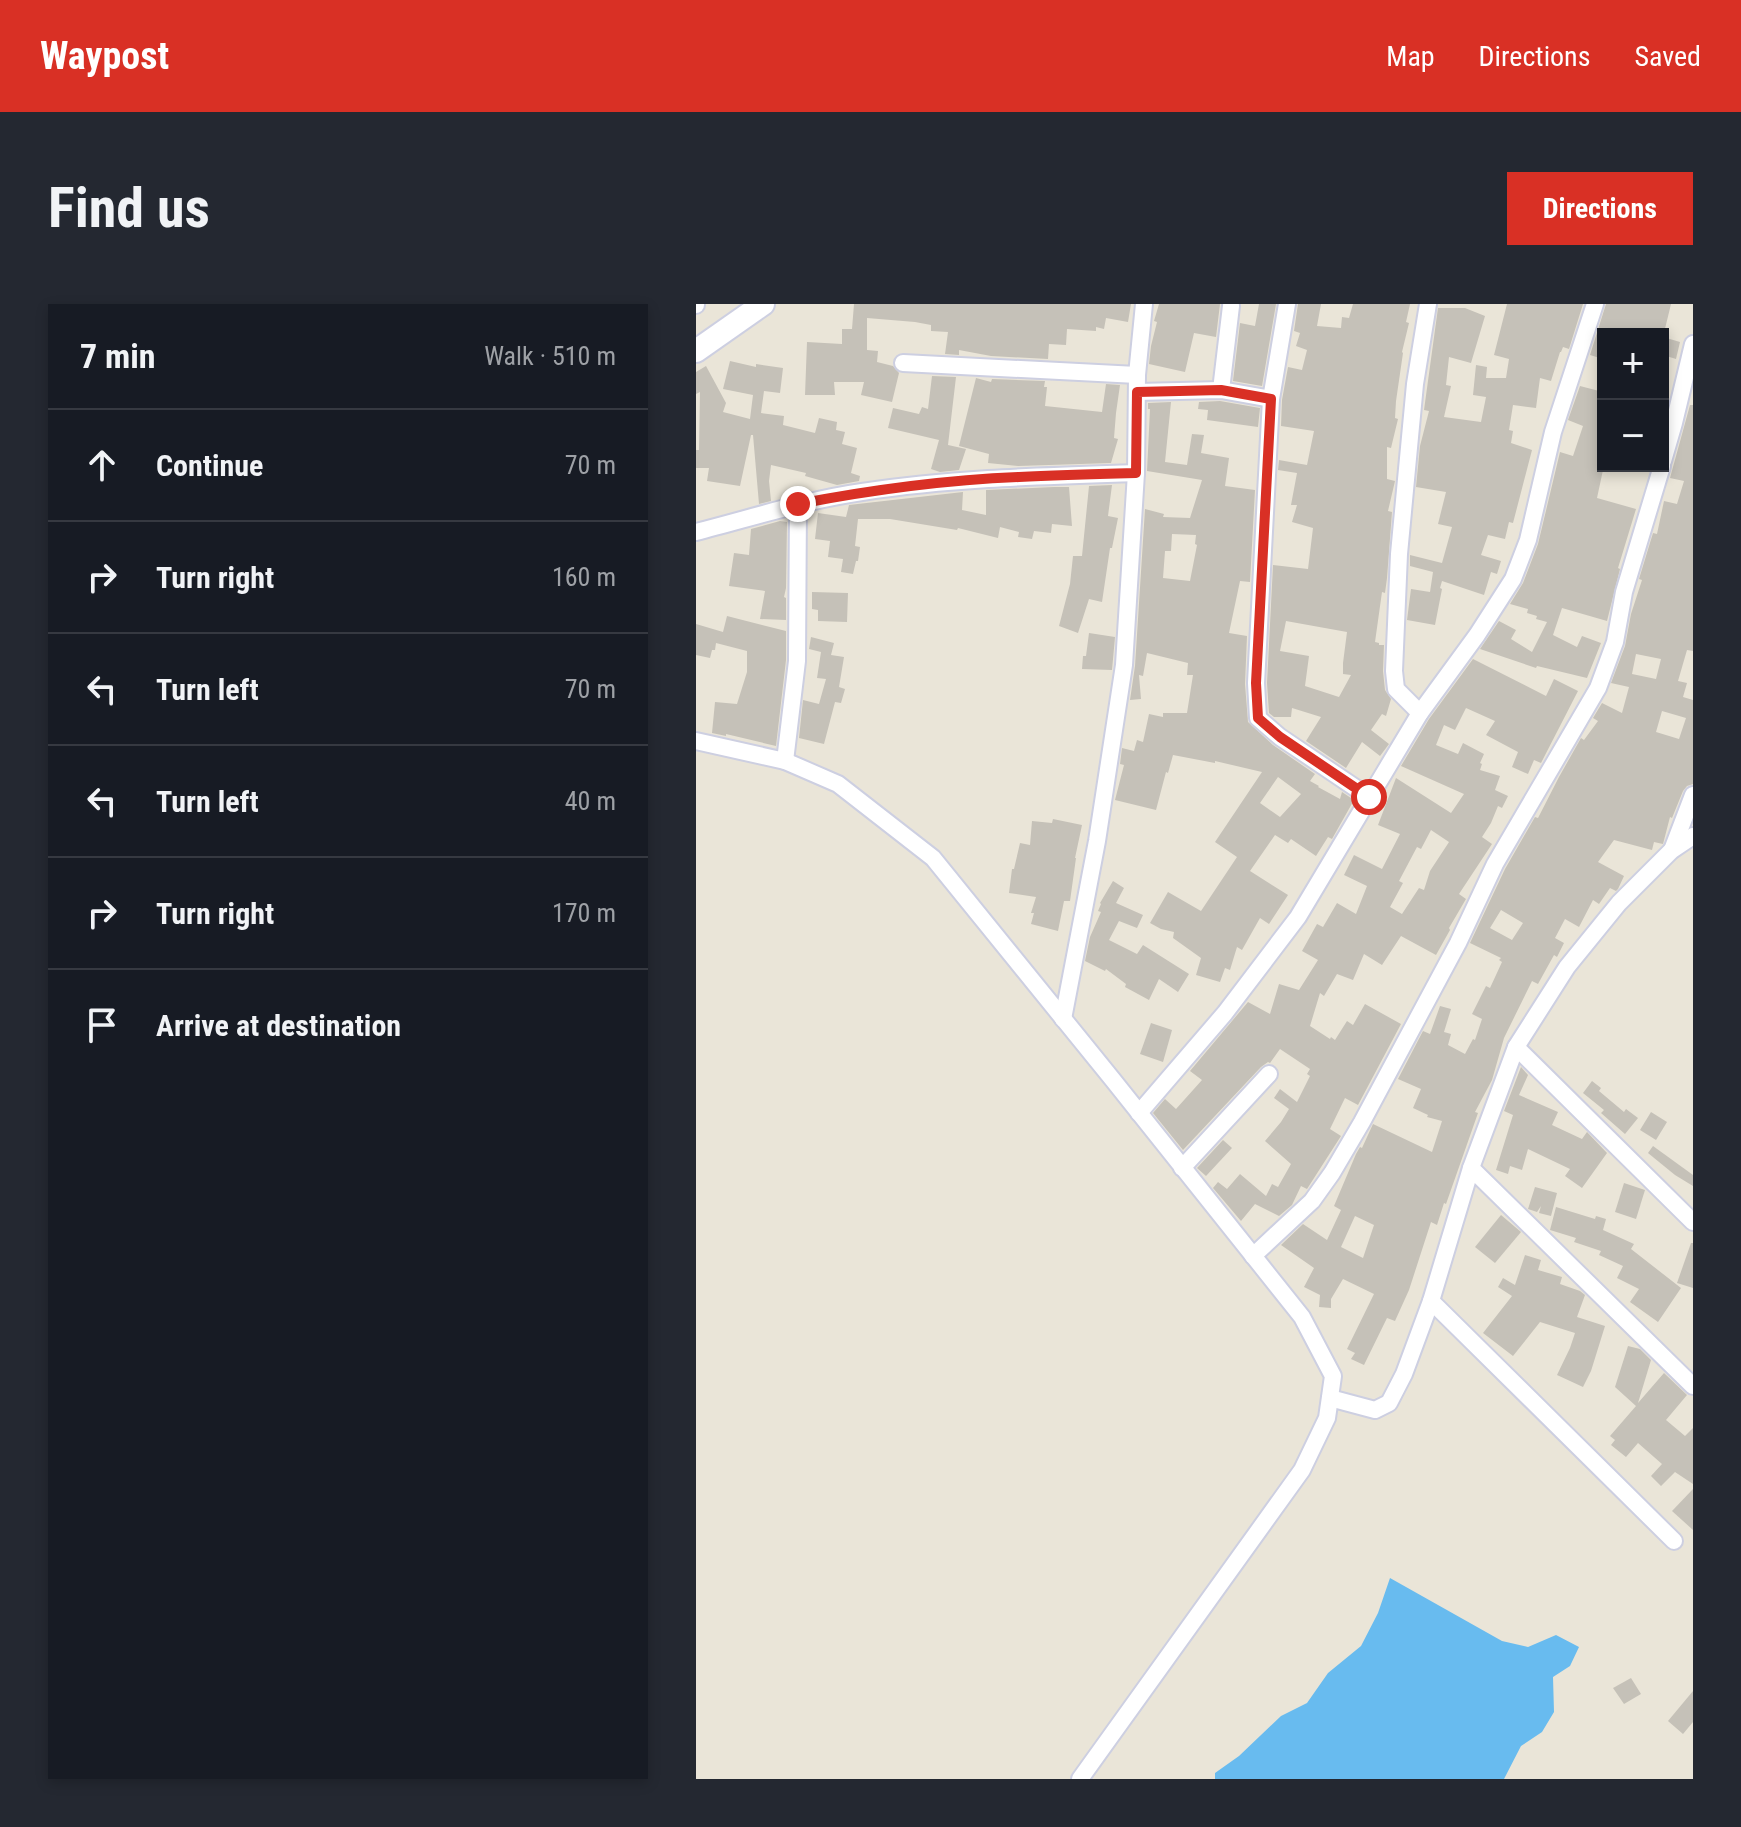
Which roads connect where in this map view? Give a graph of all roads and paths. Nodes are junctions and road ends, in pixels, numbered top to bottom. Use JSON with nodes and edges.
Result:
{"nodes":[{"id":1,"x":763,"y":304,"type":"edge"},
{"id":2,"x":1144,"y":304,"type":"edge"},
{"id":3,"x":1287,"y":304,"type":"edge"},
{"id":4,"x":1428,"y":304,"type":"edge"},
{"id":5,"x":1595,"y":304,"type":"edge"},
{"id":6,"x":1231,"y":306,"type":"edge"},
{"id":7,"x":1693,"y":344,"type":"edge"},
{"id":8,"x":696,"y":351,"type":"edge"},
{"id":9,"x":903,"y":363,"type":"dead end"},
{"id":10,"x":1137,"y":383,"type":"junction"},
{"id":11,"x":1221,"y":390,"type":"junction"},
{"id":12,"x":1271,"y":399,"type":"junction"},
{"id":13,"x":1669,"y":440,"type":"edge"},
{"id":14,"x":1660,"y":472,"type":"edge"},
{"id":15,"x":1136,"y":473,"type":"junction"},
{"id":16,"x":798,"y":504,"type":"junction"},
{"id":17,"x":696,"y":532,"type":"edge"},
{"id":18,"x":1420,"y":713,"type":"junction"},
{"id":19,"x":696,"y":741,"type":"edge"},
{"id":20,"x":785,"y":761,"type":"junction"},
{"id":21,"x":1693,"y":795,"type":"edge"},
{"id":22,"x":1369,"y":797,"type":"junction"},
{"id":23,"x":1693,"y":836,"type":"edge"},
{"id":24,"x":1671,"y":851,"type":"junction"},
{"id":25,"x":1063,"y":1019,"type":"junction"},
{"id":26,"x":1516,"y":1047,"type":"junction"},
{"id":27,"x":1269,"y":1074,"type":"dead end"},
{"id":28,"x":1139,"y":1113,"type":"junction"},
{"id":29,"x":1182,"y":1168,"type":"junction"},
{"id":30,"x":1471,"y":1168,"type":"junction"},
{"id":31,"x":1693,"y":1222,"type":"edge"},
{"id":32,"x":1253,"y":1256,"type":"junction"},
{"id":33,"x":1431,"y":1301,"type":"junction"},
{"id":34,"x":1693,"y":1386,"type":"edge"},
{"id":35,"x":1330,"y":1398,"type":"junction"},
{"id":36,"x":1674,"y":1541,"type":"dead end"},
{"id":37,"x":1080,"y":1779,"type":"edge"}],
"edges":[{"from":1,"to":8,"type":"street"},
{"from":2,"to":10,"type":"street"},
{"from":3,"to":12,"type":"street"},
{"from":4,"to":18,"type":"street"},
{"from":5,"to":18,"type":"street"},
{"from":6,"to":11,"type":"street"},
{"from":7,"to":13,"type":"street"},
{"from":9,"to":10,"type":"street"},
{"from":10,"to":11,"type":"street"},
{"from":10,"to":15,"type":"street"},
{"from":11,"to":12,"type":"street"},
{"from":12,"to":22,"type":"street"},
{"from":14,"to":32,"type":"street"},
{"from":15,"to":16,"type":"street"},
{"from":15,"to":25,"type":"street"},
{"from":16,"to":17,"type":"street"},
{"from":16,"to":20,"type":"street"},
{"from":18,"to":22,"type":"street"},
{"from":19,"to":20,"type":"street"},
{"from":20,"to":25,"type":"street"},
{"from":21,"to":24,"type":"street"},
{"from":22,"to":28,"type":"street"},
{"from":23,"to":24,"type":"street"},
{"from":24,"to":26,"type":"street"},
{"from":25,"to":28,"type":"street"},
{"from":26,"to":30,"type":"street"},
{"from":26,"to":31,"type":"street"},
{"from":27,"to":29,"type":"street"},
{"from":28,"to":29,"type":"street"},
{"from":29,"to":32,"type":"street"},
{"from":30,"to":33,"type":"street"},
{"from":30,"to":34,"type":"street"},
{"from":32,"to":35,"type":"street"},
{"from":33,"to":35,"type":"street"},
{"from":33,"to":36,"type":"street"},
{"from":35,"to":37,"type":"street"}]}
